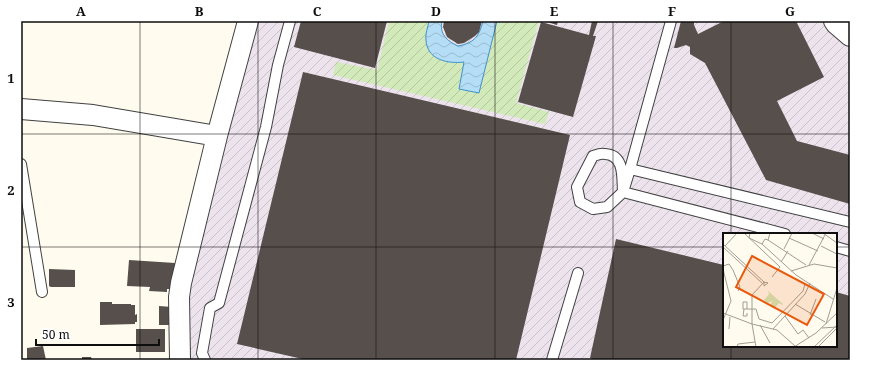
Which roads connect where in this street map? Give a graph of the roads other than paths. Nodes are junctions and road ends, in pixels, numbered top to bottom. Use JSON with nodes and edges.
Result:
{"nodes":[{"id":1,"x":248,"y":21,"type":"edge"},
{"id":2,"x":290,"y":21,"type":"edge"},
{"id":3,"x":671,"y":21,"type":"edge"},
{"id":4,"x":834,"y":21,"type":"edge"},
{"id":5,"x":850,"y":36,"type":"edge"},
{"id":6,"x":21,"y":108,"type":"edge"},
{"id":7,"x":217,"y":136,"type":"junction"},
{"id":8,"x":21,"y":164,"type":"edge"},
{"id":9,"x":630,"y":169,"type":"junction"},
{"id":10,"x":623,"y":192,"type":"junction"},
{"id":11,"x":850,"y":222,"type":"edge"},
{"id":12,"x":781,"y":233,"type":"edge"},
{"id":13,"x":837,"y":247,"type":"edge"},
{"id":14,"x":850,"y":251,"type":"edge"},
{"id":15,"x":578,"y":273,"type":"dead end"},
{"id":16,"x":42,"y":292,"type":"dead end"},
{"id":17,"x":180,"y":360,"type":"edge"},
{"id":18,"x":205,"y":360,"type":"edge"},
{"id":19,"x":552,"y":360,"type":"edge"}],
"edges":[{"from":1,"to":7,"type":"street"},
{"from":2,"to":18,"type":"lane"},
{"from":3,"to":9,"type":"lane"},
{"from":4,"to":5,"type":"street"},
{"from":6,"to":7,"type":"street"},
{"from":7,"to":17,"type":"street"},
{"from":8,"to":16,"type":"lane"},
{"from":9,"to":10,"type":"lane"},
{"from":9,"to":11,"type":"lane"},
{"from":10,"to":10,"type":"lane"},
{"from":10,"to":12,"type":"lane"},
{"from":13,"to":14,"type":"lane"},
{"from":15,"to":19,"type":"lane"}]}
